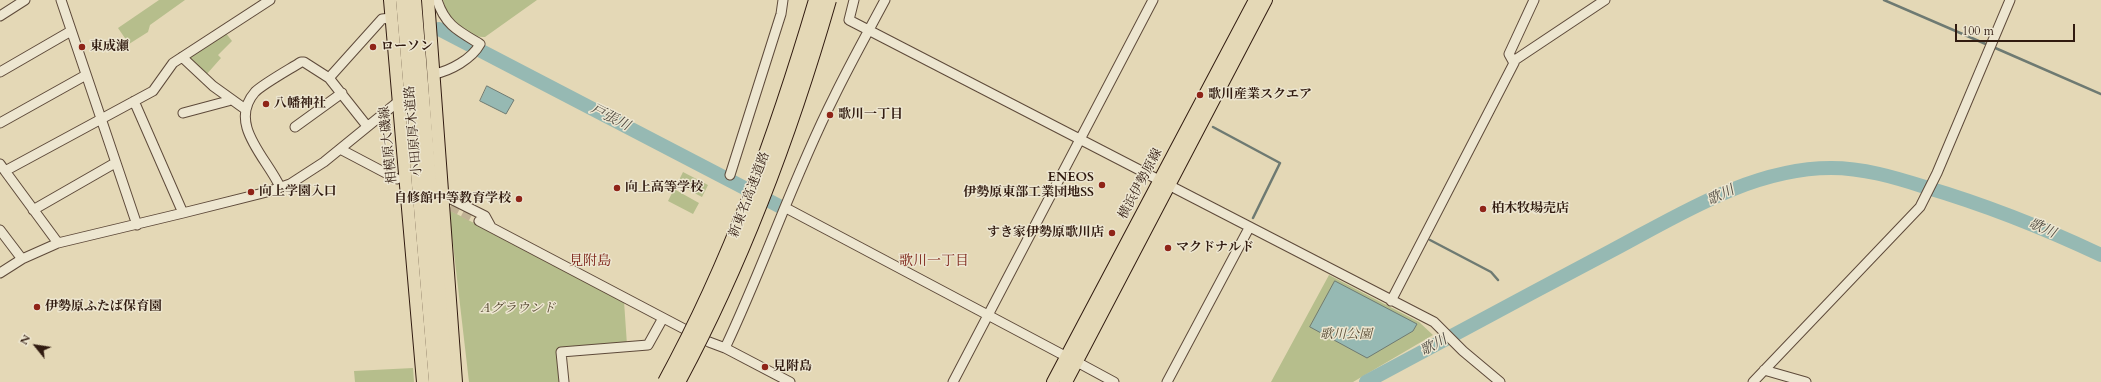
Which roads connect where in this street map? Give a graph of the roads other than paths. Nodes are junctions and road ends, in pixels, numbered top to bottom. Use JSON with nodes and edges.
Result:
{"nodes":[{"id":1,"x":26,"y":0,"type":"edge"},
{"id":2,"x":61,"y":0,"type":"edge"},
{"id":3,"x":270,"y":0,"type":"edge"},
{"id":4,"x":390,"y":0,"type":"edge"},
{"id":5,"x":403,"y":0,"type":"edge"},
{"id":6,"x":414,"y":0,"type":"edge"},
{"id":7,"x":428,"y":0,"type":"edge"},
{"id":8,"x":437,"y":0,"type":"edge"},
{"id":9,"x":783,"y":0,"type":"edge"},
{"id":10,"x":816,"y":0,"type":"edge"},
{"id":11,"x":829,"y":0,"type":"edge"},
{"id":12,"x":854,"y":0,"type":"edge"},
{"id":13,"x":885,"y":0,"type":"edge"},
{"id":14,"x":1153,"y":0,"type":"edge"},
{"id":15,"x":1255,"y":0,"type":"edge"},
{"id":16,"x":1266,"y":0,"type":"edge"},
{"id":17,"x":1534,"y":0,"type":"edge"},
{"id":18,"x":1605,"y":0,"type":"edge"},
{"id":19,"x":2010,"y":0,"type":"edge"},
{"id":20,"x":0,"y":16,"type":"edge"},
{"id":21,"x":390,"y":18,"type":"junction"},
{"id":22,"x":71,"y":31,"type":"junction"},
{"id":23,"x":869,"y":31,"type":"junction"},
{"id":24,"x":182,"y":57,"type":"junction"},
{"id":25,"x":1514,"y":63,"type":"junction"},
{"id":26,"x":0,"y":72,"type":"edge"},
{"id":27,"x":434,"y":74,"type":"junction"},
{"id":28,"x":86,"y":75,"type":"junction"},
{"id":29,"x":329,"y":78,"type":"junction"},
{"id":30,"x":342,"y":93,"type":"junction"},
{"id":31,"x":230,"y":99,"type":"junction"},
{"id":32,"x":134,"y":101,"type":"junction"},
{"id":33,"x":399,"y":101,"type":"junction"},
{"id":34,"x":245,"y":109,"type":"junction"},
{"id":35,"x":184,"y":113,"type":"dead end"},
{"id":36,"x":100,"y":118,"type":"junction"},
{"id":37,"x":0,"y":123,"type":"edge"},
{"id":38,"x":367,"y":126,"type":"junction"},
{"id":39,"x":295,"y":127,"type":"dead end"},
{"id":40,"x":1079,"y":139,"type":"junction"},
{"id":41,"x":340,"y":149,"type":"junction"},
{"id":42,"x":115,"y":163,"type":"junction"},
{"id":43,"x":3,"y":167,"type":"edge"},
{"id":44,"x":730,"y":174,"type":"dead end"},
{"id":45,"x":397,"y":179,"type":"dead end"},
{"id":46,"x":1164,"y":183,"type":"junction"},
{"id":47,"x":280,"y":187,"type":"junction"},
{"id":48,"x":443,"y":195,"type":"junction"},
{"id":49,"x":786,"y":208,"type":"junction"},
{"id":50,"x":33,"y":210,"type":"junction"},
{"id":51,"x":183,"y":213,"type":"junction"},
{"id":52,"x":479,"y":221,"type":"tunnel mouth"},
{"id":53,"x":137,"y":225,"type":"junction"},
{"id":54,"x":491,"y":227,"type":"junction"},
{"id":55,"x":1249,"y":228,"type":"junction"},
{"id":56,"x":0,"y":230,"type":"edge"},
{"id":57,"x":58,"y":243,"type":"junction"},
{"id":58,"x":22,"y":258,"type":"junction"},
{"id":59,"x":0,"y":272,"type":"edge"},
{"id":60,"x":1391,"y":301,"type":"junction"},
{"id":61,"x":988,"y":316,"type":"junction"},
{"id":62,"x":663,"y":318,"type":"junction"},
{"id":63,"x":725,"y":348,"type":"junction"},
{"id":64,"x":1072,"y":359,"type":"junction"},
{"id":65,"x":1764,"y":370,"type":"junction"},
{"id":66,"x":423,"y":382,"type":"edge"},
{"id":67,"x":436,"y":382,"type":"edge"},
{"id":68,"x":446,"y":382,"type":"edge"},
{"id":69,"x":456,"y":382,"type":"edge"},
{"id":70,"x":564,"y":382,"type":"edge"},
{"id":71,"x":665,"y":382,"type":"edge"},
{"id":72,"x":678,"y":382,"type":"edge"},
{"id":73,"x":790,"y":382,"type":"edge"},
{"id":74,"x":953,"y":382,"type":"edge"},
{"id":75,"x":1053,"y":382,"type":"edge"},
{"id":76,"x":1066,"y":382,"type":"edge"},
{"id":77,"x":1114,"y":382,"type":"edge"},
{"id":78,"x":1167,"y":382,"type":"edge"},
{"id":79,"x":1500,"y":382,"type":"edge"},
{"id":80,"x":1753,"y":382,"type":"edge"},
{"id":81,"x":1806,"y":382,"type":"edge"}],
"edges":[{"from":1,"to":20,"type":"street"},
{"from":2,"to":22,"type":"street"},
{"from":3,"to":24,"type":"street"},
{"from":4,"to":21,"type":"main road","name":"相模原大磯線"},
{"from":5,"to":67,"type":"highway","name":"小田原厚木道路"},
{"from":6,"to":68,"type":"highway","name":"小田原厚木道路"},
{"from":7,"to":27,"type":"main road"},
{"from":8,"to":27,"type":"street"},
{"from":9,"to":44,"type":"street"},
{"from":10,"to":71,"type":"highway","name":"新東名高速道路","bridge":true},
{"from":11,"to":72,"type":"highway","name":"新東名高速道路","bridge":true},
{"from":12,"to":23,"type":"street"},
{"from":13,"to":23,"type":"street"},
{"from":14,"to":40,"type":"street"},
{"from":15,"to":46,"type":"main road","name":"横浜伊勢原線"},
{"from":16,"to":46,"type":"main road","name":"横浜伊勢原線"},
{"from":17,"to":25,"type":"street"},
{"from":18,"to":25,"type":"street"},
{"from":19,"to":65,"type":"street"},
{"from":21,"to":29,"type":"street"},
{"from":21,"to":33,"type":"main road","name":"相模原大磯線"},
{"from":22,"to":26,"type":"street"},
{"from":22,"to":28,"type":"street"},
{"from":23,"to":40,"type":"street"},
{"from":23,"to":49,"type":"street"},
{"from":24,"to":31,"type":"street"},
{"from":24,"to":32,"type":"street"},
{"from":25,"to":60,"type":"street"},
{"from":27,"to":48,"type":"main road"},
{"from":28,"to":36,"type":"street"},
{"from":28,"to":37,"type":"street"},
{"from":29,"to":30,"type":"street"},
{"from":29,"to":34,"type":"street"},
{"from":30,"to":38,"type":"street"},
{"from":30,"to":39,"type":"street"},
{"from":31,"to":34,"type":"street"},
{"from":31,"to":35,"type":"street"},
{"from":32,"to":36,"type":"street"},
{"from":32,"to":51,"type":"street"},
{"from":33,"to":38,"type":"street"},
{"from":33,"to":66,"type":"main road","name":"相模原大磯線"},
{"from":34,"to":47,"type":"street"},
{"from":36,"to":42,"type":"street"},
{"from":36,"to":43,"type":"street"},
{"from":38,"to":41,"type":"street"},
{"from":40,"to":46,"type":"street"},
{"from":40,"to":61,"type":"street"},
{"from":41,"to":45,"type":"street"},
{"from":41,"to":47,"type":"street"},
{"from":42,"to":50,"type":"street"},
{"from":42,"to":53,"type":"street"},
{"from":43,"to":50,"type":"street"},
{"from":46,"to":55,"type":"street"},
{"from":46,"to":64,"type":"main road","name":"横浜伊勢原線"},
{"from":47,"to":51,"type":"street"},
{"from":48,"to":54,"type":"street"},
{"from":48,"to":69,"type":"main road"},
{"from":49,"to":61,"type":"street"},
{"from":49,"to":63,"type":"street"},
{"from":50,"to":57,"type":"street"},
{"from":51,"to":53,"type":"street"},
{"from":52,"to":54,"type":"street"},
{"from":53,"to":57,"type":"street"},
{"from":54,"to":62,"type":"street"},
{"from":55,"to":60,"type":"street"},
{"from":55,"to":78,"type":"street"},
{"from":56,"to":58,"type":"street"},
{"from":57,"to":58,"type":"street"},
{"from":58,"to":59,"type":"street"},
{"from":60,"to":79,"type":"street"},
{"from":61,"to":64,"type":"street"},
{"from":61,"to":74,"type":"street"},
{"from":62,"to":63,"type":"street"},
{"from":62,"to":70,"type":"street"},
{"from":63,"to":73,"type":"street"},
{"from":64,"to":75,"type":"main road","name":"横浜伊勢原線"},
{"from":64,"to":76,"type":"main road","name":"横浜伊勢原線"},
{"from":64,"to":77,"type":"street"},
{"from":65,"to":80,"type":"street"},
{"from":65,"to":81,"type":"street"}]}
